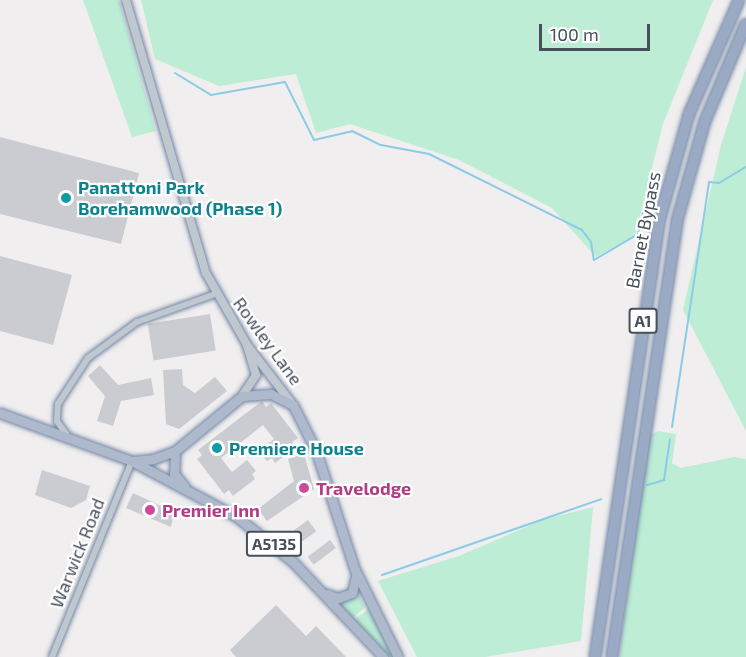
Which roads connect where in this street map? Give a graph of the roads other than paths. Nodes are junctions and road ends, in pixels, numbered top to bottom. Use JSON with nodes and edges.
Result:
{"nodes":[{"id":1,"x":126,"y":0,"type":"edge"},
{"id":2,"x":739,"y":0,"type":"edge"},
{"id":3,"x":746,"y":24,"type":"edge"},
{"id":4,"x":215,"y":294,"type":"junction"},
{"id":5,"x":247,"y":345,"type":"junction"},
{"id":6,"x":242,"y":396,"type":"junction"},
{"id":7,"x":294,"y":405,"type":"junction"},
{"id":8,"x":0,"y":413,"type":"edge"},
{"id":9,"x":62,"y":434,"type":"junction"},
{"id":10,"x":175,"y":451,"type":"junction"},
{"id":11,"x":132,"y":461,"type":"junction"},
{"id":12,"x":191,"y":491,"type":"junction"},
{"id":13,"x":355,"y":570,"type":"junction"},
{"id":14,"x":323,"y":593,"type":"junction"},
{"id":15,"x":52,"y":657,"type":"edge"},
{"id":16,"x":383,"y":657,"type":"edge"},
{"id":17,"x":398,"y":657,"type":"edge"},
{"id":18,"x":595,"y":657,"type":"edge"},
{"id":19,"x":612,"y":657,"type":"edge"}],
"edges":[{"from":1,"to":4,"type":"street","name":"Rowley Lane"},
{"from":2,"to":18,"type":"highway","name":"Barnet Bypass","number":"A1"},
{"from":3,"to":19,"type":"highway","name":"Barnet Bypass","number":"A1"},
{"from":4,"to":5,"type":"street","name":"Rowley Lane"},
{"from":4,"to":9,"type":"street"},
{"from":5,"to":6,"type":"street"},
{"from":5,"to":7,"type":"street","name":"Rowley Lane"},
{"from":6,"to":7,"type":"main road"},
{"from":6,"to":10,"type":"main road"},
{"from":7,"to":13,"type":"main road","name":"Rowley Lane"},
{"from":8,"to":9,"type":"main road","number":"A5135"},
{"from":9,"to":11,"type":"main road","number":"A5135"},
{"from":10,"to":11,"type":"main road"},
{"from":10,"to":12,"type":"main road","number":"A5135"},
{"from":11,"to":12,"type":"main road","number":"A5135"},
{"from":11,"to":15,"type":"street","name":"Warwick Road"},
{"from":12,"to":14,"type":"main road","number":"A5135"},
{"from":13,"to":14,"type":"main road"},
{"from":13,"to":17,"type":"main road","name":"Rowley Lane"},
{"from":14,"to":16,"type":"main road","number":"A5135"}]}
